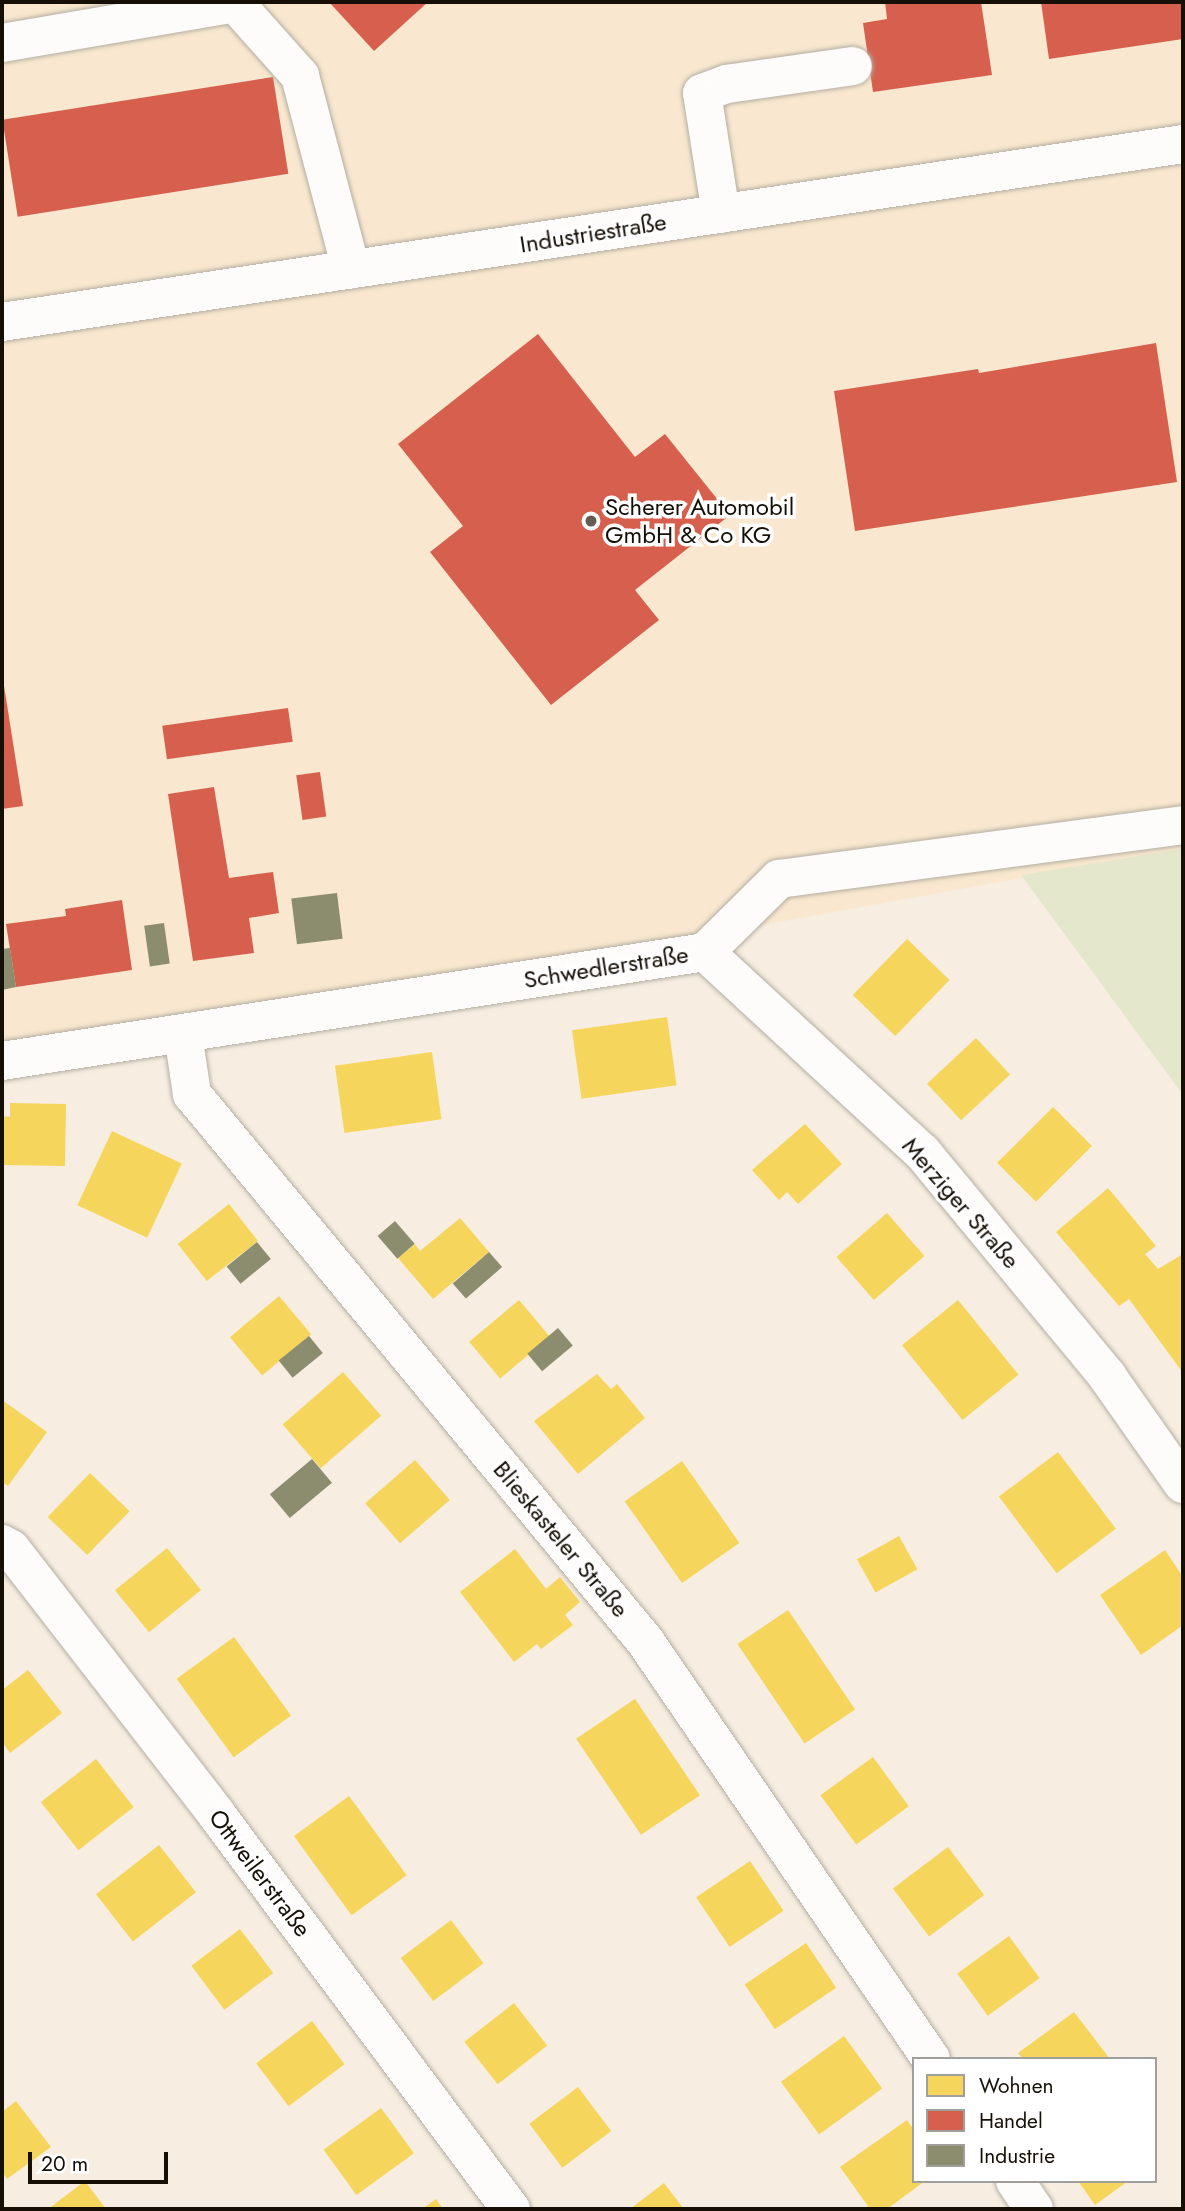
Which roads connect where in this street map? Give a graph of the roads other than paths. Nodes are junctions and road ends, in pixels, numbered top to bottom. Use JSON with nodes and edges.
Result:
{"nodes":[{"id":1,"x":2,"y":43,"type":"edge"},
{"id":2,"x":853,"y":66,"type":"dead end"},
{"id":3,"x":1183,"y":144,"type":"edge"},
{"id":4,"x":720,"y":214,"type":"junction"},
{"id":5,"x":351,"y":270,"type":"junction"},
{"id":6,"x":2,"y":322,"type":"edge"},
{"id":7,"x":1183,"y":825,"type":"edge"},
{"id":8,"x":705,"y":952,"type":"junction"},
{"id":9,"x":183,"y":1034,"type":"junction"},
{"id":10,"x":2,"y":1061,"type":"edge"},
{"id":11,"x":1183,"y":1484,"type":"edge"},
{"id":12,"x":2,"y":1544,"type":"edge"},
{"id":13,"x":931,"y":2057,"type":"edge"},
{"id":14,"x":1016,"y":2183,"type":"edge"},
{"id":15,"x":511,"y":2209,"type":"edge"},
{"id":16,"x":1034,"y":2209,"type":"edge"}],
"edges":[{"from":1,"to":5,"type":"street"},
{"from":2,"to":4,"type":"street"},
{"from":3,"to":4,"type":"street","name":"Industriestraße"},
{"from":4,"to":5,"type":"street","name":"Industriestraße"},
{"from":5,"to":6,"type":"street","name":"Industriestraße"},
{"from":7,"to":8,"type":"street","name":"Schwedlerstraße"},
{"from":8,"to":9,"type":"street","name":"Schwedlerstraße"},
{"from":8,"to":11,"type":"street","name":"Merziger Straße"},
{"from":9,"to":10,"type":"street","name":"Schwedlerstraße"},
{"from":9,"to":13,"type":"street","name":"Blieskasteler Straße"},
{"from":12,"to":15,"type":"street","name":"Ottweilerstraße"},
{"from":14,"to":16,"type":"street"}]}
